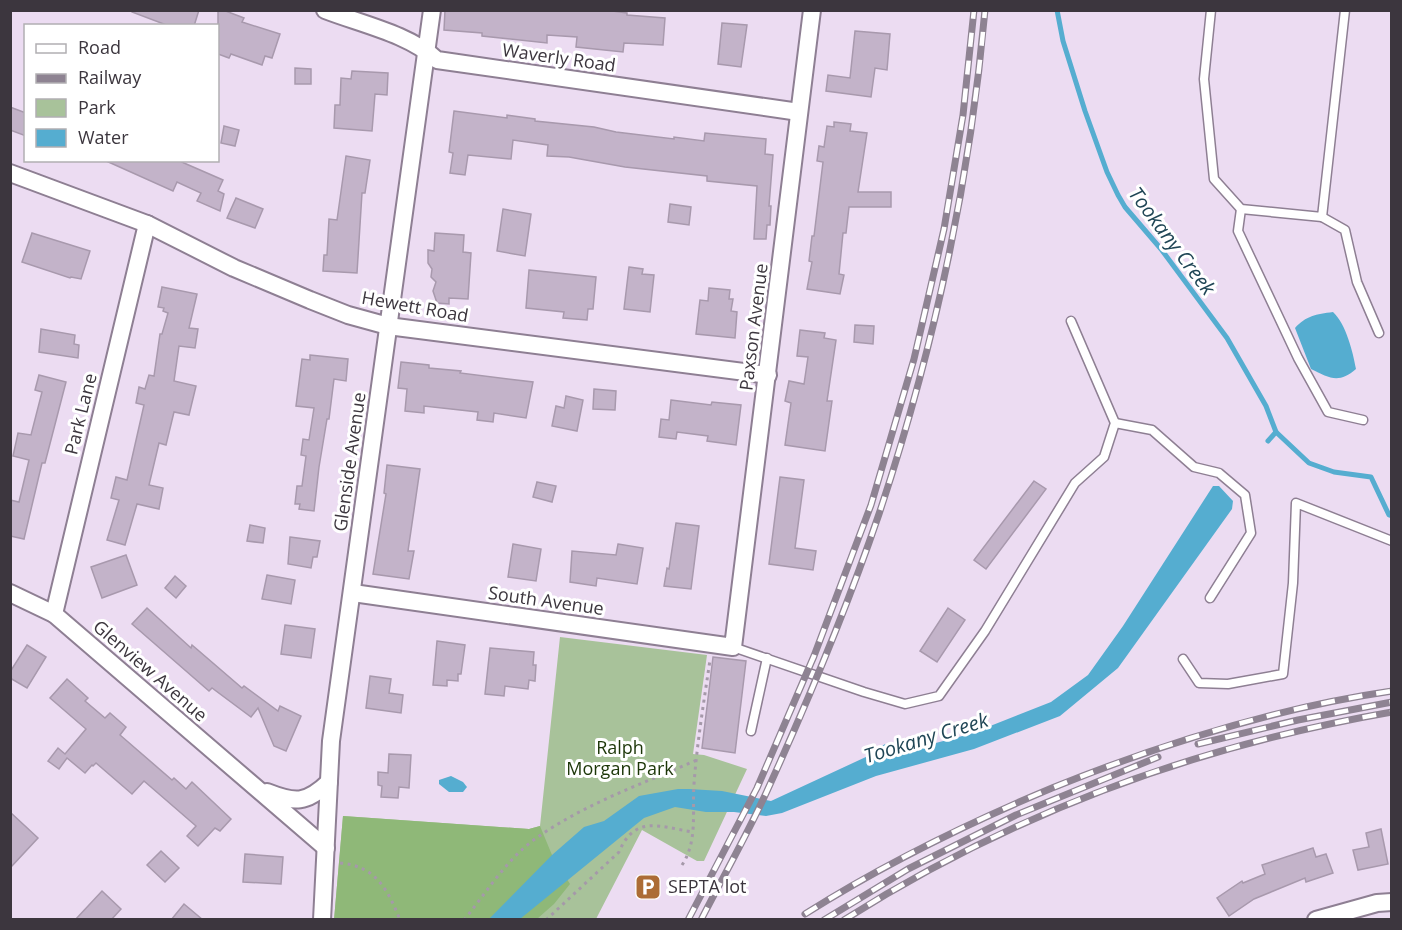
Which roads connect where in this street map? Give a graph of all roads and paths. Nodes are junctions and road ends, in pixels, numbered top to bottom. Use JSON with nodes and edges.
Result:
{"nodes":[{"id":1,"x":325,"y":10,"type":"edge"},
{"id":2,"x":432,"y":10,"type":"edge"},
{"id":3,"x":812,"y":10,"type":"edge"},
{"id":4,"x":1210,"y":10,"type":"edge"},
{"id":5,"x":1344,"y":10,"type":"edge"},
{"id":6,"x":427,"y":51,"type":"junction"},
{"id":7,"x":799,"y":112,"type":"junction"},
{"id":8,"x":10,"y":173,"type":"edge"},
{"id":9,"x":1240,"y":209,"type":"junction"},
{"id":10,"x":1322,"y":217,"type":"junction"},
{"id":11,"x":147,"y":224,"type":"junction"},
{"id":12,"x":1071,"y":321,"type":"dead end"},
{"id":13,"x":388,"y":326,"type":"junction"},
{"id":14,"x":1379,"y":333,"type":"dead end"},
{"id":15,"x":768,"y":375,"type":"junction"},
{"id":16,"x":1363,"y":420,"type":"dead end"},
{"id":17,"x":1115,"y":423,"type":"junction"},
{"id":18,"x":1392,"y":541,"type":"edge"},
{"id":19,"x":10,"y":593,"type":"edge"},
{"id":20,"x":352,"y":593,"type":"junction"},
{"id":21,"x":1210,"y":598,"type":"dead end"},
{"id":22,"x":54,"y":614,"type":"junction"},
{"id":23,"x":733,"y":647,"type":"junction"},
{"id":24,"x":711,"y":652,"type":"dead end"},
{"id":25,"x":767,"y":658,"type":"junction"},
{"id":26,"x":1183,"y":659,"type":"dead end"},
{"id":27,"x":751,"y":731,"type":"dead end"},
{"id":28,"x":697,"y":760,"type":"junction"},
{"id":29,"x":329,"y":782,"type":"junction"},
{"id":30,"x":258,"y":789,"type":"junction"},
{"id":31,"x":694,"y":832,"type":"junction"},
{"id":32,"x":326,"y":848,"type":"junction"},
{"id":33,"x":347,"y":864,"type":"dead end"},
{"id":34,"x":682,"y":865,"type":"dead end"},
{"id":35,"x":1392,"y":902,"type":"edge"},
{"id":36,"x":322,"y":920,"type":"edge"},
{"id":37,"x":400,"y":920,"type":"edge"},
{"id":38,"x":464,"y":920,"type":"edge"},
{"id":39,"x":546,"y":920,"type":"edge"},
{"id":40,"x":1316,"y":920,"type":"edge"}],
"edges":[{"from":1,"to":6,"type":"street","name":"Waverly Road"},
{"from":2,"to":6,"type":"street","name":"Glenside Avenue"},
{"from":3,"to":7,"type":"street","name":"Paxson Avenue"},
{"from":4,"to":9,"type":"lane"},
{"from":5,"to":10,"type":"lane"},
{"from":6,"to":7,"type":"street","name":"Waverly Road"},
{"from":6,"to":13,"type":"street","name":"Glenside Avenue"},
{"from":7,"to":15,"type":"street","name":"Paxson Avenue"},
{"from":8,"to":11,"type":"street","name":"Hewett Road"},
{"from":9,"to":10,"type":"lane"},
{"from":9,"to":16,"type":"lane"},
{"from":10,"to":14,"type":"lane"},
{"from":11,"to":13,"type":"street","name":"Hewett Road"},
{"from":11,"to":22,"type":"street","name":"Park Lane"},
{"from":12,"to":17,"type":"lane"},
{"from":13,"to":15,"type":"street","name":"Hewett Road"},
{"from":13,"to":20,"type":"street","name":"Glenside Avenue"},
{"from":15,"to":23,"type":"street","name":"Paxson Avenue"},
{"from":17,"to":21,"type":"lane"},
{"from":17,"to":25,"type":"lane"},
{"from":18,"to":26,"type":"lane"},
{"from":19,"to":22,"type":"street","name":"Glenview Avenue"},
{"from":20,"to":23,"type":"street","name":"South Avenue"},
{"from":20,"to":29,"type":"street","name":"Glenside Avenue"},
{"from":22,"to":30,"type":"street","name":"Glenview Avenue"},
{"from":23,"to":25,"type":"lane"},
{"from":24,"to":28,"type":"path"},
{"from":25,"to":27,"type":"lane"},
{"from":28,"to":31,"type":"path"},
{"from":28,"to":38,"type":"path"},
{"from":29,"to":30,"type":"street","name":"Glenview Avenue"},
{"from":29,"to":32,"type":"street","name":"Glenside Avenue"},
{"from":30,"to":32,"type":"street","name":"Glenview Avenue"},
{"from":31,"to":34,"type":"path"},
{"from":31,"to":39,"type":"path"},
{"from":32,"to":36,"type":"street","name":"Glenside Avenue"},
{"from":33,"to":37,"type":"path"},
{"from":35,"to":40,"type":"street"}]}
